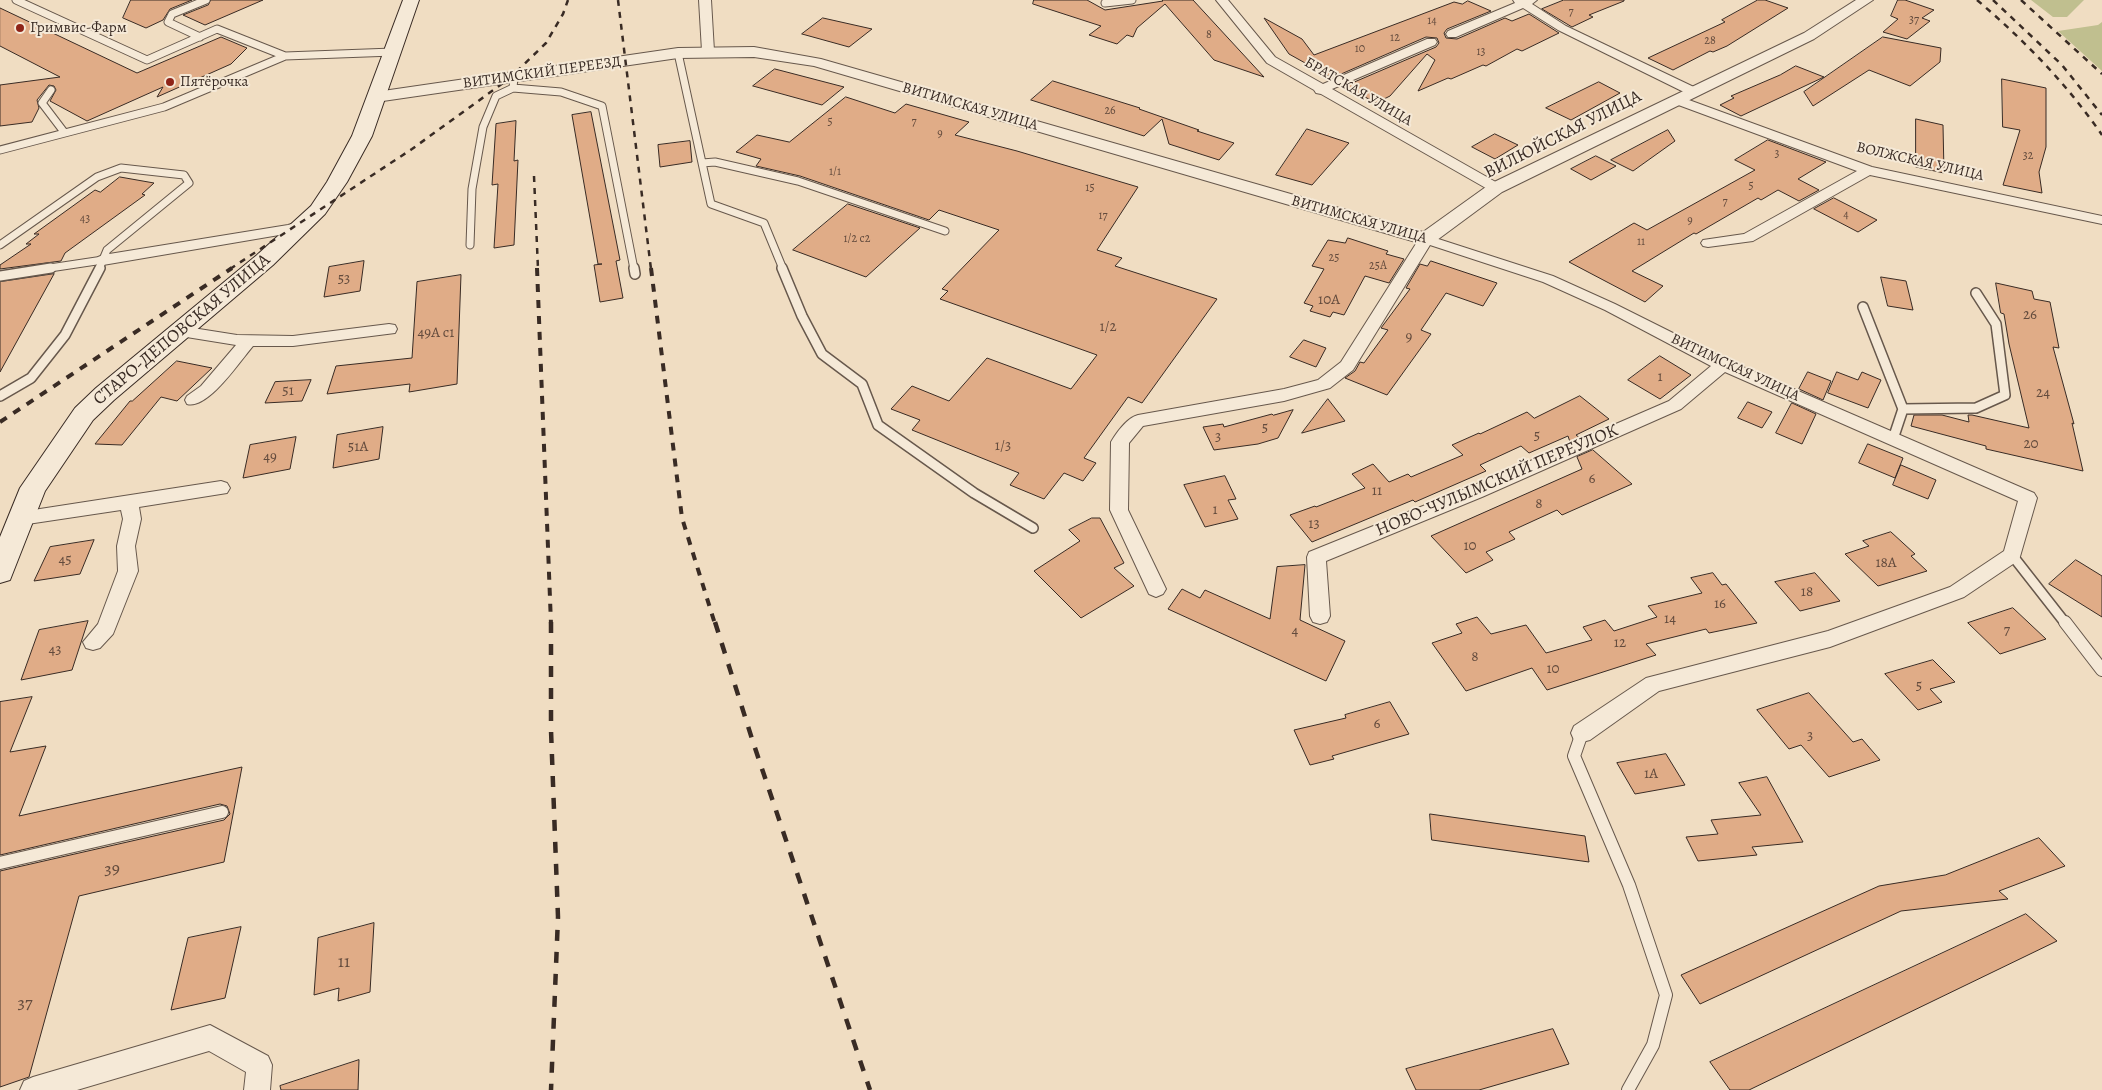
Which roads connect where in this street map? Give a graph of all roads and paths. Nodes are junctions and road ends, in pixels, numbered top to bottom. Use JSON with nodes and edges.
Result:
{"nodes":[{"id":1,"x":16,"y":0,"type":"edge"},
{"id":2,"x":206,"y":0,"type":"edge"},
{"id":3,"x":411,"y":0,"type":"edge"},
{"id":4,"x":707,"y":0,"type":"edge"},
{"id":5,"x":1132,"y":0,"type":"edge"},
{"id":6,"x":1222,"y":0,"type":"edge"},
{"id":7,"x":1866,"y":0,"type":"edge"},
{"id":8,"x":1524,"y":1,"type":"edge"},
{"id":9,"x":1105,"y":3,"type":"dead end"},
{"id":10,"x":1452,"y":34,"type":"dead end"},
{"id":11,"x":200,"y":37,"type":"junction"},
{"id":12,"x":1431,"y":42,"type":"dead end"},
{"id":13,"x":708,"y":51,"type":"junction"},
{"id":14,"x":393,"y":52,"type":"junction"},
{"id":15,"x":678,"y":53,"type":"junction"},
{"id":16,"x":285,"y":56,"type":"junction"},
{"id":17,"x":513,"y":82,"type":"junction"},
{"id":18,"x":51,"y":90,"type":"dead end"},
{"id":19,"x":1320,"y":90,"type":"junction"},
{"id":20,"x":1694,"y":92,"type":"junction"},
{"id":21,"x":376,"y":96,"type":"junction"},
{"id":22,"x":1678,"y":100,"type":"junction"},
{"id":23,"x":64,"y":132,"type":"junction"},
{"id":24,"x":0,"y":150,"type":"edge"},
{"id":25,"x":702,"y":164,"type":"junction"},
{"id":26,"x":1868,"y":170,"type":"junction"},
{"id":27,"x":1496,"y":188,"type":"junction"},
{"id":28,"x":2102,"y":220,"type":"edge"},
{"id":29,"x":304,"y":224,"type":"junction"},
{"id":30,"x":945,"y":231,"type":"dead end"},
{"id":31,"x":1426,"y":239,"type":"junction"},
{"id":32,"x":1708,"y":243,"type":"dead end"},
{"id":33,"x":0,"y":244,"type":"edge"},
{"id":34,"x":470,"y":245,"type":"dead end"},
{"id":35,"x":103,"y":260,"type":"junction"},
{"id":36,"x":635,"y":274,"type":"dead end"},
{"id":37,"x":0,"y":276,"type":"edge"},
{"id":38,"x":1976,"y":293,"type":"dead end"},
{"id":39,"x":1864,"y":307,"type":"dead end"},
{"id":40,"x":180,"y":330,"type":"junction"},
{"id":41,"x":389,"y":330,"type":"dead end"},
{"id":42,"x":248,"y":340,"type":"junction"},
{"id":43,"x":1723,"y":365,"type":"junction"},
{"id":44,"x":0,"y":396,"type":"edge"},
{"id":45,"x":194,"y":400,"type":"dead end"},
{"id":46,"x":1903,"y":409,"type":"junction"},
{"id":47,"x":1893,"y":439,"type":"junction"},
{"id":48,"x":221,"y":488,"type":"dead end"},
{"id":49,"x":129,"y":502,"type":"junction"},
{"id":50,"x":21,"y":518,"type":"junction"},
{"id":51,"x":1033,"y":528,"type":"dead end"},
{"id":52,"x":2012,"y":555,"type":"junction"},
{"id":53,"x":0,"y":572,"type":"edge"},
{"id":54,"x":1156,"y":589,"type":"dead end"},
{"id":55,"x":1320,"y":616,"type":"dead end"},
{"id":56,"x":93,"y":642,"type":"dead end"},
{"id":57,"x":2102,"y":670,"type":"edge"},
{"id":58,"x":1582,"y":733,"type":"joint"},
{"id":59,"x":222,"y":812,"type":"dead end"},
{"id":60,"x":0,"y":863,"type":"edge"},
{"id":61,"x":33,"y":1090,"type":"edge"},
{"id":62,"x":258,"y":1090,"type":"edge"},
{"id":63,"x":1628,"y":1090,"type":"edge"}],
"edges":[{"from":1,"to":11,"type":"lane"},
{"from":2,"to":11,"type":"lane"},
{"from":3,"to":14,"type":"main road","name":"СТАРО-ДЕПОВСКАЯ УЛИЦА"},
{"from":4,"to":13,"type":"street"},
{"from":5,"to":9,"type":"lane"},
{"from":6,"to":19,"type":"street","name":"БРАТСКАЯ УЛИЦА"},
{"from":7,"to":20,"type":"street","name":"ВИЛЮЙСКАЯ УЛИЦА"},
{"from":8,"to":10,"type":"street"},
{"from":8,"to":20,"type":"street"},
{"from":11,"to":16,"type":"lane"},
{"from":12,"to":19,"type":"street"},
{"from":13,"to":15,"type":"street","name":"ВИТИМСКИЙ ПЕРЕЕЗД"},
{"from":13,"to":31,"type":"street","name":"ВИТИМСКАЯ УЛИЦА"},
{"from":14,"to":16,"type":"lane"},
{"from":14,"to":21,"type":"main road","name":"СТАРО-ДЕПОВСКАЯ УЛИЦА"},
{"from":15,"to":17,"type":"street","name":"ВИТИМСКИЙ ПЕРЕЕЗД"},
{"from":15,"to":25,"type":"lane"},
{"from":16,"to":23,"type":"lane"},
{"from":17,"to":21,"type":"street","name":"ВИТИМСКИЙ ПЕРЕЕЗД"},
{"from":17,"to":34,"type":"lane"},
{"from":17,"to":36,"type":"lane"},
{"from":18,"to":23,"type":"lane"},
{"from":19,"to":27,"type":"street","name":"БРАТСКАЯ УЛИЦА"},
{"from":20,"to":22,"type":"street","name":"ВИЛЮЙСКАЯ УЛИЦА"},
{"from":21,"to":29,"type":"main road","name":"СТАРО-ДЕПОВСКАЯ УЛИЦА"},
{"from":22,"to":26,"type":"street","name":"ВОЛЖСКАЯ УЛИЦА"},
{"from":22,"to":27,"type":"street","name":"ВИЛЮЙСКАЯ УЛИЦА"},
{"from":23,"to":24,"type":"lane"},
{"from":25,"to":30,"type":"lane"},
{"from":25,"to":51,"type":"lane"},
{"from":26,"to":28,"type":"street","name":"ВОЛЖСКАЯ УЛИЦА"},
{"from":26,"to":32,"type":"street"},
{"from":27,"to":31,"type":"street","name":"ВИЛЮЙСКАЯ УЛИЦА"},
{"from":29,"to":35,"type":"street"},
{"from":29,"to":40,"type":"main road","name":"СТАРО-ДЕПОВСКАЯ УЛИЦА"},
{"from":31,"to":43,"type":"street","name":"ВИТИМСКАЯ УЛИЦА"},
{"from":31,"to":54,"type":"street","name":"ВИЛЮЙСКАЯ УЛИЦА"},
{"from":33,"to":35,"type":"lane"},
{"from":35,"to":37,"type":"lane"},
{"from":35,"to":44,"type":"lane"},
{"from":38,"to":46,"type":"lane"},
{"from":39,"to":46,"type":"lane"},
{"from":40,"to":42,"type":"street"},
{"from":40,"to":50,"type":"main road","name":"СТАРО-ДЕПОВСКАЯ УЛИЦА"},
{"from":41,"to":42,"type":"street"},
{"from":42,"to":45,"type":"street"},
{"from":43,"to":47,"type":"street","name":"ВИТИМСКАЯ УЛИЦА"},
{"from":43,"to":55,"type":"street","name":"НОВО-ЧУЛЫМСКИЙ ПЕРЕУЛОК"},
{"from":46,"to":47,"type":"lane"},
{"from":47,"to":52,"type":"street","name":"ВИТИМСКАЯ УЛИЦА"},
{"from":48,"to":49,"type":"street"},
{"from":49,"to":50,"type":"street"},
{"from":49,"to":56,"type":"street"},
{"from":50,"to":53,"type":"main road","name":"СТАРО-ДЕПОВСКАЯ УЛИЦА"},
{"from":52,"to":57,"type":"lane"},
{"from":52,"to":58,"type":"street"},
{"from":58,"to":63,"type":"lane"},
{"from":59,"to":60,"type":"lane"},
{"from":61,"to":62,"type":"street"}]}
